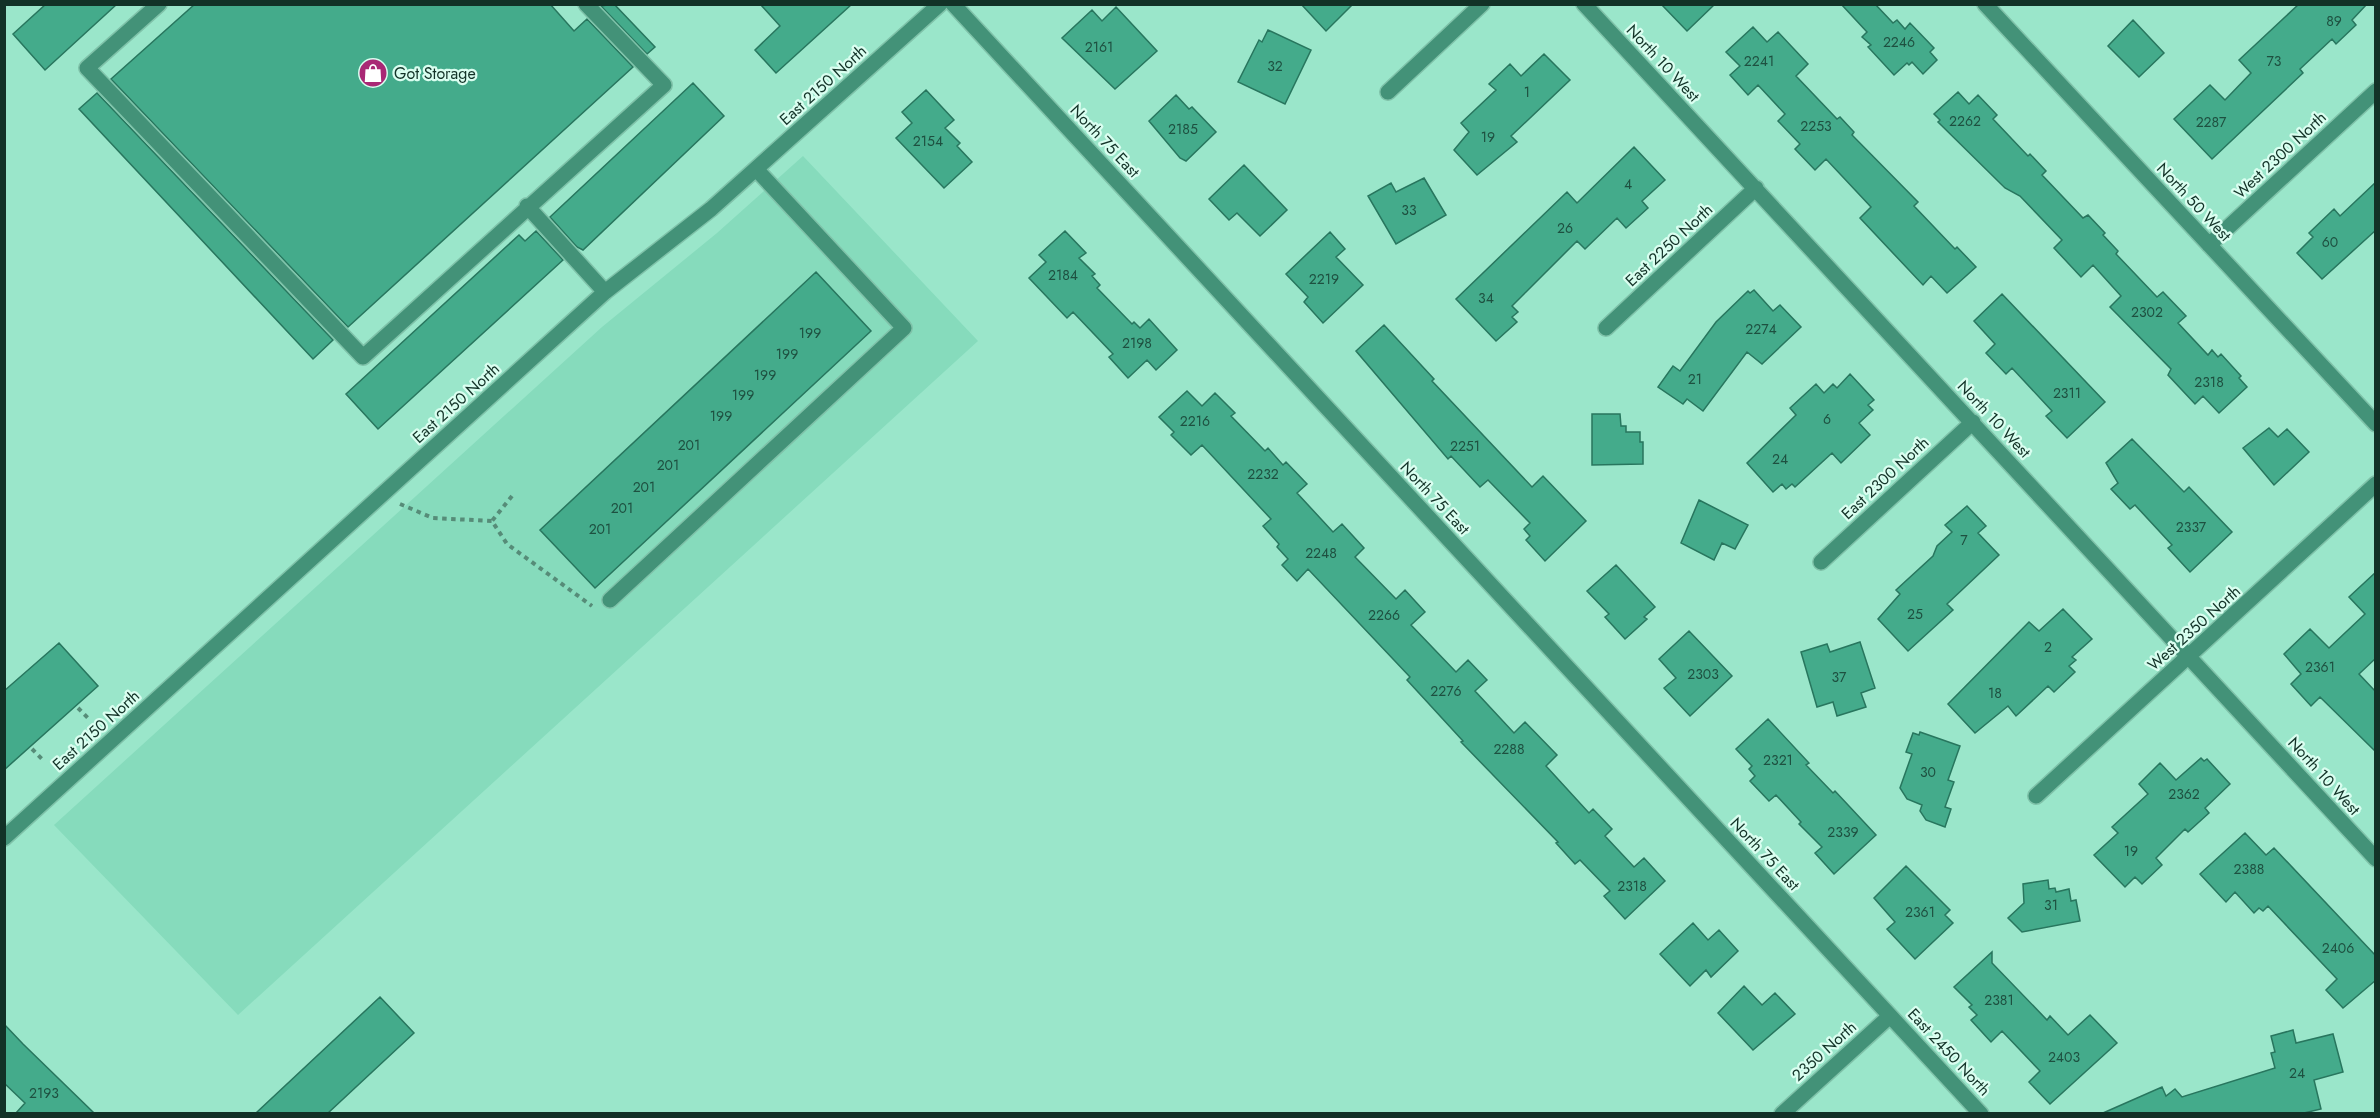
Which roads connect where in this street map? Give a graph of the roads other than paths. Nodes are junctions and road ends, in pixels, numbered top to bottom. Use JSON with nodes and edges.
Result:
{"nodes":[{"id":1,"x":159,"y":4,"type":"edge"},
{"id":2,"x":586,"y":4,"type":"edge"},
{"id":3,"x":940,"y":4,"type":"edge"},
{"id":4,"x":953,"y":4,"type":"edge"},
{"id":5,"x":1482,"y":4,"type":"edge"},
{"id":6,"x":1584,"y":4,"type":"edge"},
{"id":7,"x":1985,"y":4,"type":"edge"},
{"id":8,"x":2376,"y":91,"type":"edge"},
{"id":9,"x":1388,"y":92,"type":"dead end"},
{"id":10,"x":756,"y":169,"type":"junction"},
{"id":11,"x":1756,"y":188,"type":"junction"},
{"id":12,"x":527,"y":206,"type":"junction"},
{"id":13,"x":2209,"y":245,"type":"junction"},
{"id":14,"x":605,"y":292,"type":"junction"},
{"id":15,"x":1606,"y":328,"type":"dead end"},
{"id":16,"x":1973,"y":422,"type":"junction"},
{"id":17,"x":2376,"y":424,"type":"edge"},
{"id":18,"x":2376,"y":484,"type":"edge"},
{"id":19,"x":1821,"y":562,"type":"dead end"},
{"id":20,"x":610,"y":600,"type":"road end"},
{"id":21,"x":2190,"y":657,"type":"junction"},
{"id":22,"x":2036,"y":796,"type":"dead end"},
{"id":23,"x":4,"y":838,"type":"edge"},
{"id":24,"x":2376,"y":859,"type":"edge"},
{"id":25,"x":1890,"y":1016,"type":"junction"},
{"id":26,"x":1782,"y":1113,"type":"edge"},
{"id":27,"x":1981,"y":1113,"type":"edge"}],
"edges":[{"from":1,"to":12,"type":"street"},
{"from":2,"to":12,"type":"street"},
{"from":3,"to":10,"type":"street","name":"East 2150 North"},
{"from":4,"to":25,"type":"street","name":"North 75 East"},
{"from":5,"to":9,"type":"street"},
{"from":6,"to":11,"type":"street","name":"North 10 West"},
{"from":7,"to":13,"type":"street","name":"North 50 West"},
{"from":8,"to":13,"type":"street","name":"West 2300 North"},
{"from":10,"to":14,"type":"street","name":"East 2150 North"},
{"from":10,"to":20,"type":"street"},
{"from":11,"to":15,"type":"street","name":"East 2250 North"},
{"from":11,"to":16,"type":"street","name":"North 10 West"},
{"from":12,"to":14,"type":"street"},
{"from":13,"to":17,"type":"street","name":"North 50 West"},
{"from":14,"to":23,"type":"street","name":"East 2150 North"},
{"from":16,"to":19,"type":"street","name":"East 2300 North"},
{"from":16,"to":21,"type":"street","name":"North 10 West"},
{"from":18,"to":21,"type":"street","name":"West 2350 North"},
{"from":21,"to":22,"type":"street","name":"West 2350 North"},
{"from":21,"to":24,"type":"street","name":"North 10 West"},
{"from":25,"to":26,"type":"street","name":"2350 North"},
{"from":25,"to":27,"type":"street","name":"East 2450 North"}]}
